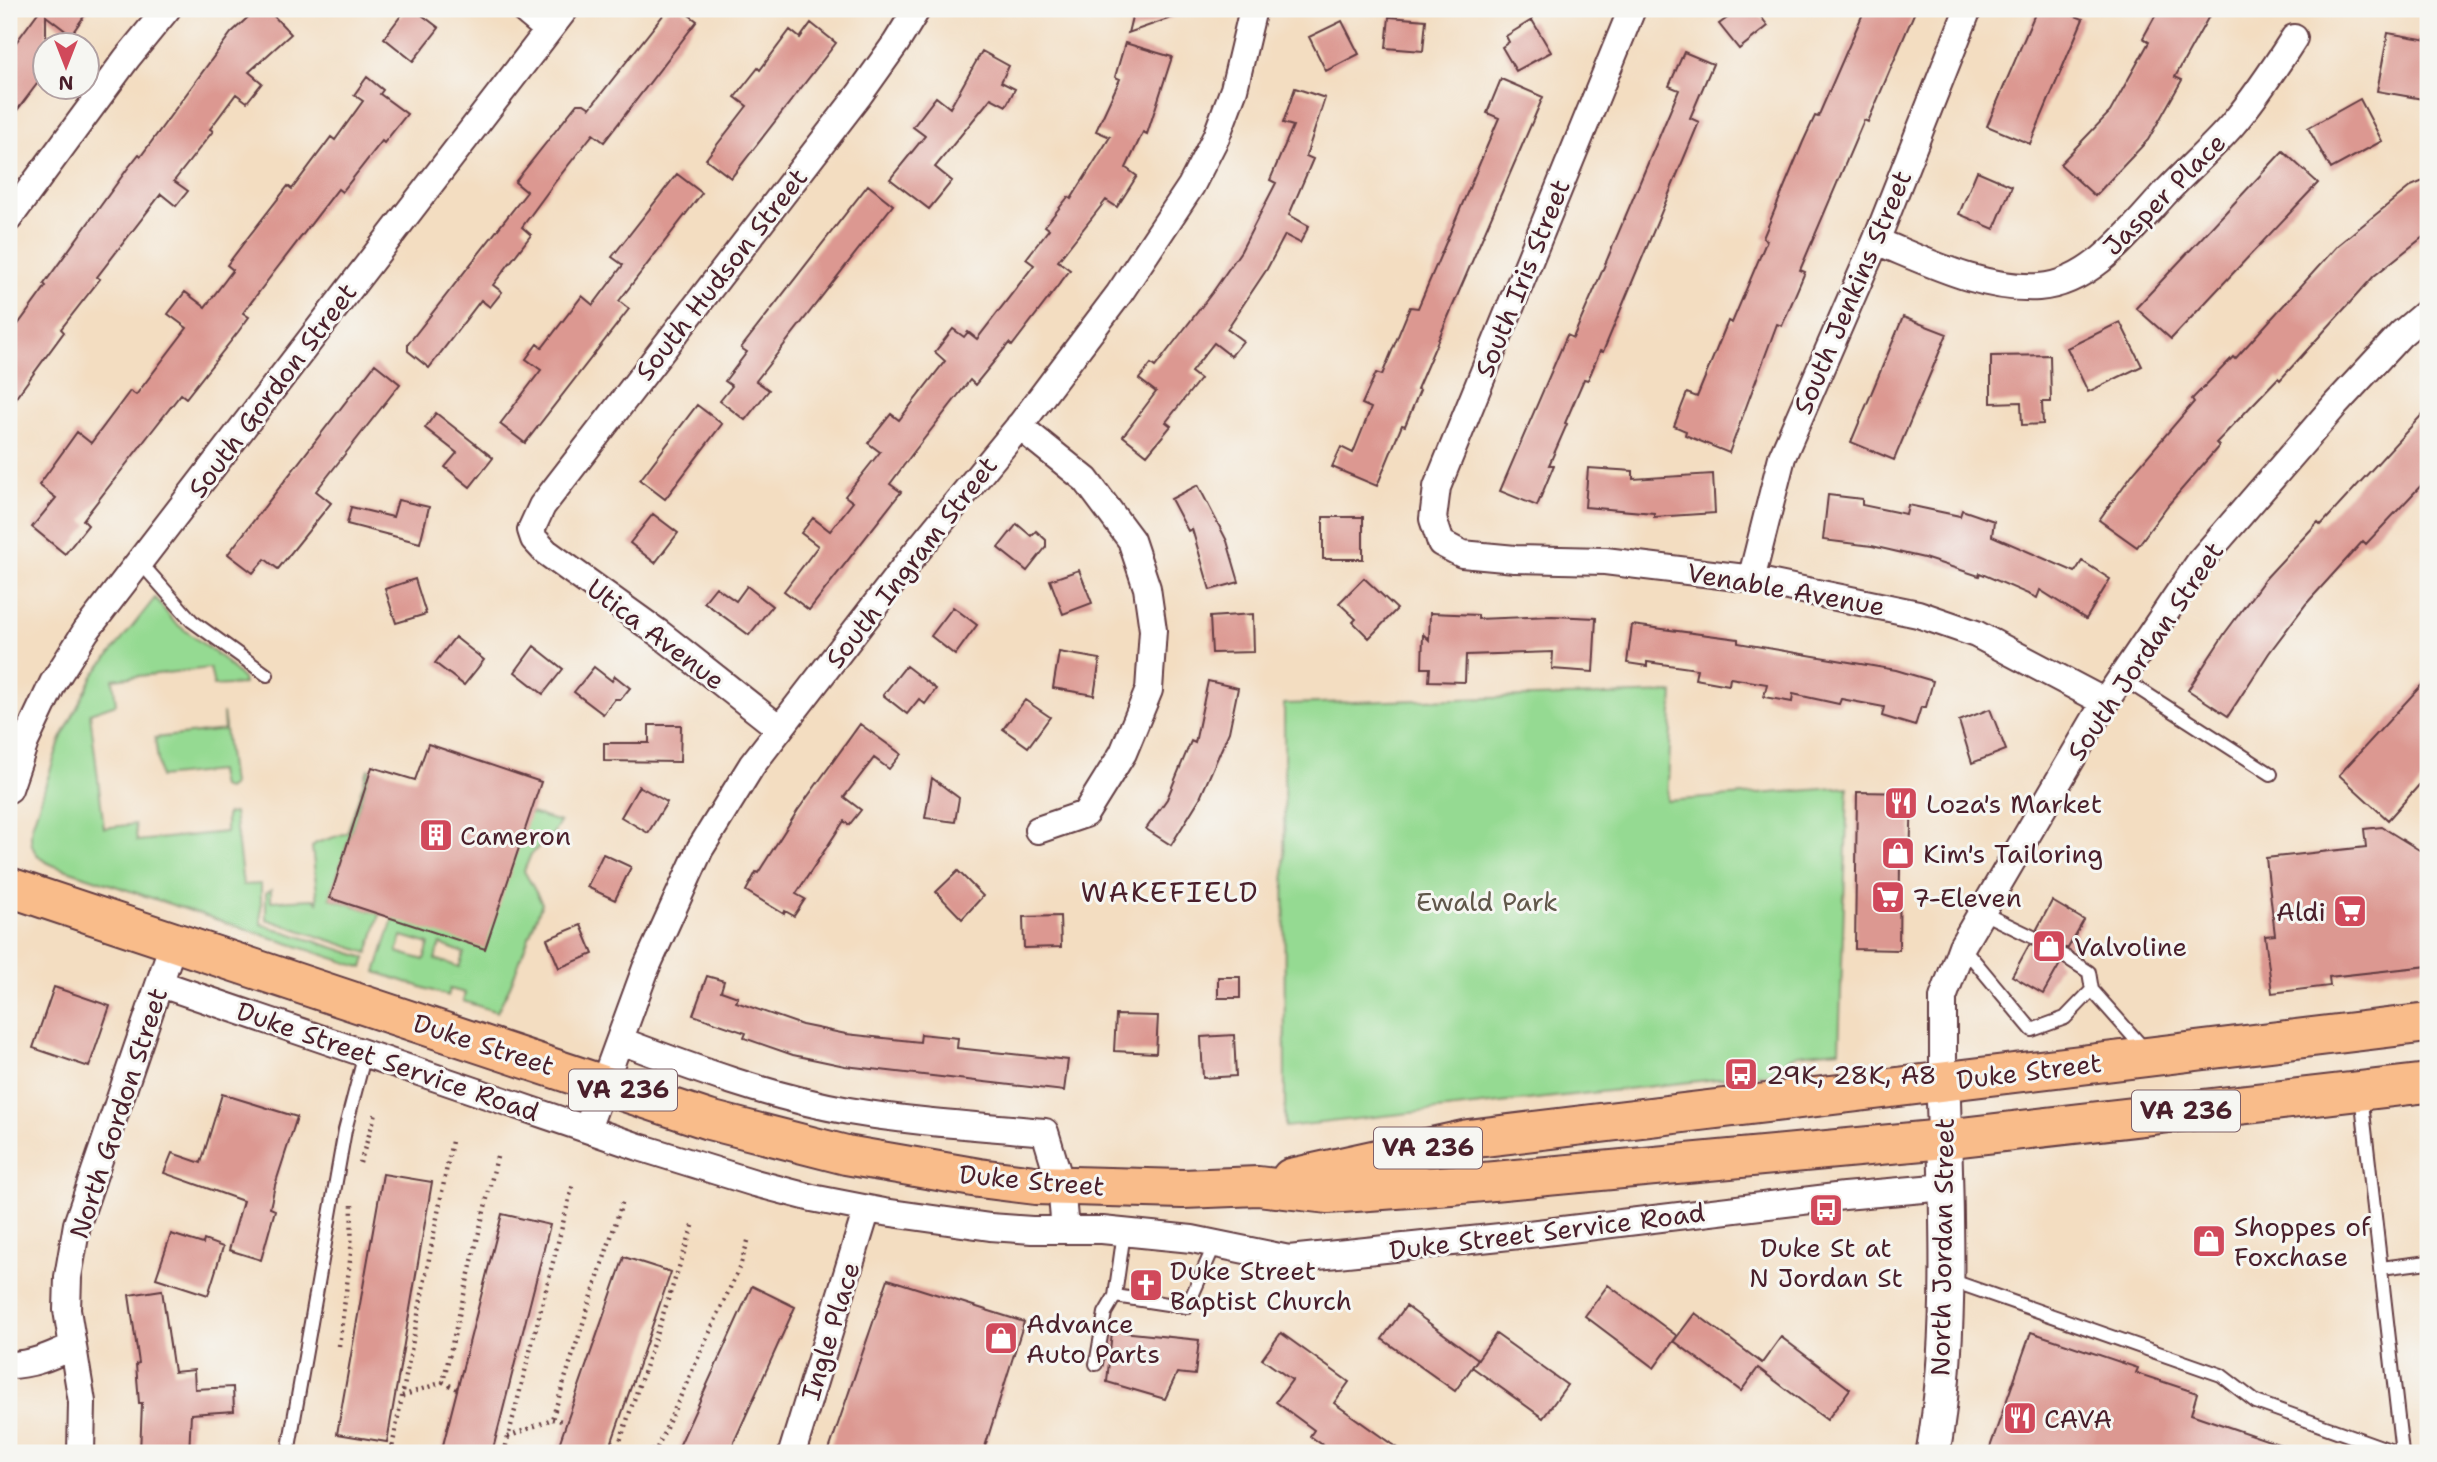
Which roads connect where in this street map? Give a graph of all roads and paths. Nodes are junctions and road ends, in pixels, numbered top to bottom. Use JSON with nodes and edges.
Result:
{"nodes":[{"id":1,"x":167,"y":9,"type":"edge"},
{"id":2,"x":523,"y":9,"type":"edge"},
{"id":3,"x":565,"y":9,"type":"edge"},
{"id":4,"x":917,"y":9,"type":"edge"},
{"id":5,"x":1253,"y":9,"type":"edge"},
{"id":6,"x":1632,"y":9,"type":"edge"},
{"id":7,"x":1968,"y":9,"type":"edge"},
{"id":8,"x":548,"y":30,"type":"junction"},
{"id":9,"x":2294,"y":38,"type":"dead end"},
{"id":10,"x":9,"y":218,"type":"edge"},
{"id":11,"x":1876,"y":241,"type":"junction"},
{"id":12,"x":2428,"y":311,"type":"edge"},
{"id":13,"x":1019,"y":426,"type":"junction"},
{"id":14,"x":534,"y":539,"type":"joint"},
{"id":15,"x":1448,"y":547,"type":"joint"},
{"id":16,"x":139,"y":561,"type":"junction"},
{"id":17,"x":1751,"y":580,"type":"junction"},
{"id":18,"x":267,"y":674,"type":"dead end"},
{"id":19,"x":2122,"y":678,"type":"junction"},
{"id":20,"x":2105,"y":702,"type":"junction"},
{"id":21,"x":779,"y":728,"type":"junction"},
{"id":22,"x":2270,"y":774,"type":"dead end"},
{"id":23,"x":9,"y":789,"type":"edge"},
{"id":24,"x":1038,"y":830,"type":"dead end"},
{"id":25,"x":9,"y":887,"type":"edge"},
{"id":26,"x":1982,"y":912,"type":"junction"},
{"id":27,"x":2033,"y":937,"type":"dead end"},
{"id":28,"x":174,"y":941,"type":"junction"},
{"id":29,"x":1962,"y":946,"type":"junction"},
{"id":30,"x":2064,"y":956,"type":"dead end"},
{"id":31,"x":161,"y":984,"type":"junction"},
{"id":32,"x":2092,"y":990,"type":"junction"},
{"id":33,"x":2428,"y":1023,"type":"edge"},
{"id":34,"x":621,"y":1041,"type":"junction"},
{"id":35,"x":365,"y":1054,"type":"junction"},
{"id":36,"x":2151,"y":1057,"type":"junction"},
{"id":37,"x":1943,"y":1082,"type":"junction"},
{"id":38,"x":2428,"y":1083,"type":"edge"},
{"id":39,"x":606,"y":1084,"type":"junction"},
{"id":40,"x":2360,"y":1091,"type":"junction"},
{"id":41,"x":376,"y":1114,"type":"dead end"},
{"id":42,"x":587,"y":1129,"type":"junction"},
{"id":43,"x":1944,"y":1139,"type":"junction"},
{"id":44,"x":452,"y":1141,"type":"dead end"},
{"id":45,"x":497,"y":1157,"type":"dead end"},
{"id":46,"x":358,"y":1170,"type":"dead end"},
{"id":47,"x":573,"y":1184,"type":"dead end"},
{"id":48,"x":1060,"y":1185,"type":"junction"},
{"id":49,"x":1258,"y":1186,"type":"junction"},
{"id":50,"x":1946,"y":1187,"type":"junction"},
{"id":51,"x":352,"y":1192,"type":"dead end"},
{"id":52,"x":623,"y":1200,"type":"dead end"},
{"id":53,"x":867,"y":1209,"type":"junction"},
{"id":54,"x":694,"y":1223,"type":"dead end"},
{"id":55,"x":1065,"y":1230,"type":"junction"},
{"id":56,"x":1124,"y":1232,"type":"junction"},
{"id":57,"x":749,"y":1238,"type":"dead end"},
{"id":58,"x":1215,"y":1243,"type":"junction"},
{"id":59,"x":2428,"y":1262,"type":"edge"},
{"id":60,"x":2381,"y":1268,"type":"junction"},
{"id":61,"x":1947,"y":1279,"type":"junction"},
{"id":62,"x":1115,"y":1296,"type":"junction"},
{"id":63,"x":73,"y":1346,"type":"junction"},
{"id":64,"x":339,"y":1346,"type":"dead end"},
{"id":65,"x":1096,"y":1364,"type":"dead end"},
{"id":66,"x":9,"y":1365,"type":"edge"},
{"id":67,"x":443,"y":1382,"type":"junction"},
{"id":68,"x":457,"y":1389,"type":"dead end"},
{"id":69,"x":402,"y":1396,"type":"junction"},
{"id":70,"x":552,"y":1419,"type":"junction"},
{"id":71,"x":567,"y":1422,"type":"dead end"},
{"id":72,"x":508,"y":1437,"type":"junction"},
{"id":73,"x":656,"y":1450,"type":"junction"},
{"id":74,"x":81,"y":1453,"type":"edge"},
{"id":75,"x":288,"y":1453,"type":"edge"},
{"id":76,"x":391,"y":1453,"type":"edge"},
{"id":77,"x":504,"y":1453,"type":"edge"},
{"id":78,"x":616,"y":1453,"type":"edge"},
{"id":79,"x":645,"y":1453,"type":"edge"},
{"id":80,"x":665,"y":1453,"type":"edge"},
{"id":81,"x":792,"y":1453,"type":"edge"},
{"id":82,"x":1933,"y":1453,"type":"edge"},
{"id":83,"x":2400,"y":1453,"type":"edge"}],
"edges":[{"from":1,"to":10,"type":"street"},
{"from":2,"to":8,"type":"street"},
{"from":3,"to":8,"type":"street","name":"South Gordon Street"},
{"from":4,"to":14,"type":"street","name":"South Hudson Street"},
{"from":5,"to":13,"type":"street","name":"South Ingram Street"},
{"from":6,"to":15,"type":"street","name":"South Iris Street"},
{"from":7,"to":11,"type":"street","name":"South Jenkins Street"},
{"from":8,"to":16,"type":"street","name":"South Gordon Street"},
{"from":9,"to":11,"type":"street","name":"Jasper Place"},
{"from":11,"to":17,"type":"street","name":"South Jenkins Street"},
{"from":12,"to":19,"type":"street","name":"South Jordan Street"},
{"from":13,"to":21,"type":"street","name":"South Ingram Street"},
{"from":13,"to":24,"type":"street"},
{"from":14,"to":21,"type":"street","name":"Utica Avenue"},
{"from":15,"to":17,"type":"street","name":"Venable Avenue"},
{"from":16,"to":18,"type":"lane"},
{"from":16,"to":23,"type":"street","name":"South Gordon Street"},
{"from":17,"to":20,"type":"street","name":"Venable Avenue"},
{"from":19,"to":20,"type":"street","name":"South Jordan Street"},
{"from":19,"to":22,"type":"lane"},
{"from":20,"to":26,"type":"street","name":"South Jordan Street"},
{"from":21,"to":34,"type":"street","name":"South Ingram Street"},
{"from":25,"to":28,"type":"main road","name":"Duke Street","number":"VA 236"},
{"from":26,"to":27,"type":"lane"},
{"from":26,"to":29,"type":"street","name":"South Jordan Street"},
{"from":28,"to":31,"type":"street","name":"North Gordon Street"},
{"from":28,"to":39,"type":"main road","name":"Duke Street","number":"VA 236"},
{"from":29,"to":32,"type":"lane"},
{"from":29,"to":37,"type":"street","name":"South Jordan Street"},
{"from":30,"to":32,"type":"lane"},
{"from":31,"to":35,"type":"street","name":"Duke Street Service Road"},
{"from":31,"to":63,"type":"street","name":"North Gordon Street"},
{"from":32,"to":36,"type":"lane"},
{"from":33,"to":36,"type":"main road","name":"Duke Street","number":"VA 236"},
{"from":34,"to":39,"type":"street","name":"South Ingram Street"},
{"from":34,"to":48,"type":"street"},
{"from":35,"to":42,"type":"street","name":"Duke Street Service Road"},
{"from":35,"to":75,"type":"lane"},
{"from":36,"to":37,"type":"main road","name":"Duke Street","number":"VA 236"},
{"from":37,"to":43,"type":"street","name":"North Jordan Street"},
{"from":37,"to":49,"type":"main road","name":"Duke Street","number":"VA 236"},
{"from":38,"to":40,"type":"main road","name":"Duke Street","number":"VA 236"},
{"from":39,"to":42,"type":"street","name":"South Ingram Street"},
{"from":39,"to":48,"type":"main road","name":"Duke Street","number":"VA 236"},
{"from":40,"to":43,"type":"main road","name":"Duke Street","number":"VA 236"},
{"from":40,"to":60,"type":"lane"},
{"from":41,"to":46,"type":"path"},
{"from":42,"to":53,"type":"street","name":"Duke Street Service Road"},
{"from":43,"to":49,"type":"main road","name":"Duke Street","number":"VA 236"},
{"from":43,"to":50,"type":"street","name":"North Jordan Street"},
{"from":44,"to":69,"type":"path"},
{"from":45,"to":67,"type":"path"},
{"from":47,"to":72,"type":"path"},
{"from":48,"to":49,"type":"main road","name":"Duke Street","number":"VA 236"},
{"from":48,"to":55,"type":"street"},
{"from":50,"to":58,"type":"street","name":"Duke Street Service Road"},
{"from":50,"to":61,"type":"street","name":"North Jordan Street"},
{"from":51,"to":64,"type":"path"},
{"from":52,"to":70,"type":"path"},
{"from":53,"to":55,"type":"street","name":"Duke Street Service Road"},
{"from":53,"to":81,"type":"street","name":"Ingle Place"},
{"from":54,"to":78,"type":"path"},
{"from":55,"to":56,"type":"street","name":"Duke Street Service Road"},
{"from":56,"to":58,"type":"street","name":"Duke Street Service Road"},
{"from":56,"to":62,"type":"lane"},
{"from":57,"to":73,"type":"path"},
{"from":58,"to":62,"type":"lane"},
{"from":59,"to":60,"type":"lane"},
{"from":60,"to":83,"type":"lane"},
{"from":61,"to":82,"type":"street","name":"North Jordan Street"},
{"from":61,"to":83,"type":"lane"},
{"from":62,"to":65,"type":"lane"},
{"from":63,"to":66,"type":"street"},
{"from":63,"to":74,"type":"street","name":"North Gordon Street"},
{"from":67,"to":68,"type":"path"},
{"from":67,"to":69,"type":"path"},
{"from":69,"to":76,"type":"path"},
{"from":70,"to":71,"type":"path"},
{"from":70,"to":72,"type":"path"},
{"from":72,"to":77,"type":"path"},
{"from":73,"to":79,"type":"path"},
{"from":73,"to":80,"type":"path"}]}
